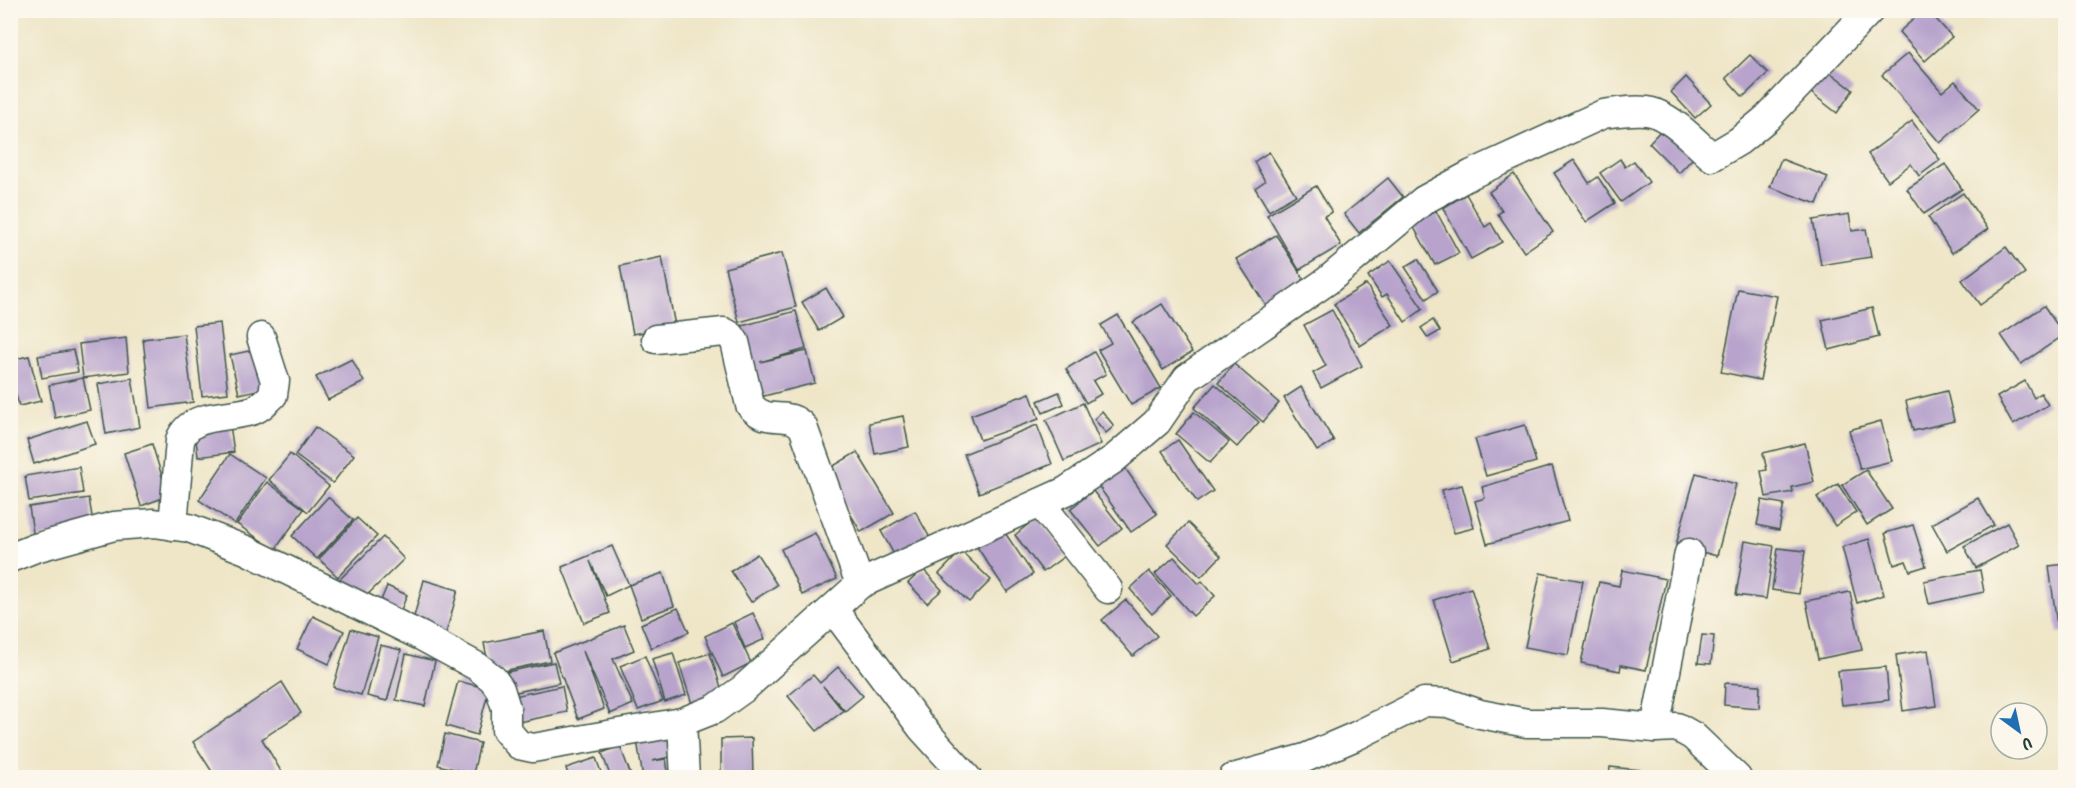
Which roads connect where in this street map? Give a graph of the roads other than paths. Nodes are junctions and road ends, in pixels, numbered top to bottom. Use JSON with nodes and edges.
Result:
{"nodes":[{"id":1,"x":1870,"y":10,"type":"edge"},
{"id":2,"x":261,"y":337,"type":"dead end"},
{"id":3,"x":656,"y":339,"type":"dead end"},
{"id":4,"x":1040,"y":503,"type":"junction"},
{"id":5,"x":173,"y":526,"type":"junction"},
{"id":6,"x":1689,"y":552,"type":"dead end"},
{"id":7,"x":10,"y":558,"type":"edge"},
{"id":8,"x":860,"y":584,"type":"junction"},
{"id":9,"x":1108,"y":589,"type":"dead end"},
{"id":10,"x":833,"y":609,"type":"junction"},
{"id":11,"x":682,"y":722,"type":"junction"},
{"id":12,"x":1655,"y":728,"type":"junction"},
{"id":13,"x":1279,"y":772,"type":"edge"},
{"id":14,"x":686,"y":777,"type":"edge"},
{"id":15,"x":967,"y":777,"type":"edge"},
{"id":16,"x":1233,"y":777,"type":"edge"},
{"id":17,"x":1737,"y":777,"type":"edge"}],
"edges":[{"from":1,"to":4,"type":"street"},
{"from":2,"to":5,"type":"street"},
{"from":3,"to":8,"type":"street"},
{"from":4,"to":8,"type":"street"},
{"from":4,"to":9,"type":"street"},
{"from":5,"to":7,"type":"street"},
{"from":5,"to":11,"type":"street"},
{"from":6,"to":12,"type":"street"},
{"from":8,"to":10,"type":"street"},
{"from":10,"to":11,"type":"street"},
{"from":10,"to":15,"type":"street"},
{"from":11,"to":14,"type":"street"},
{"from":12,"to":13,"type":"street"},
{"from":12,"to":17,"type":"street"},
{"from":13,"to":16,"type":"street"}]}
